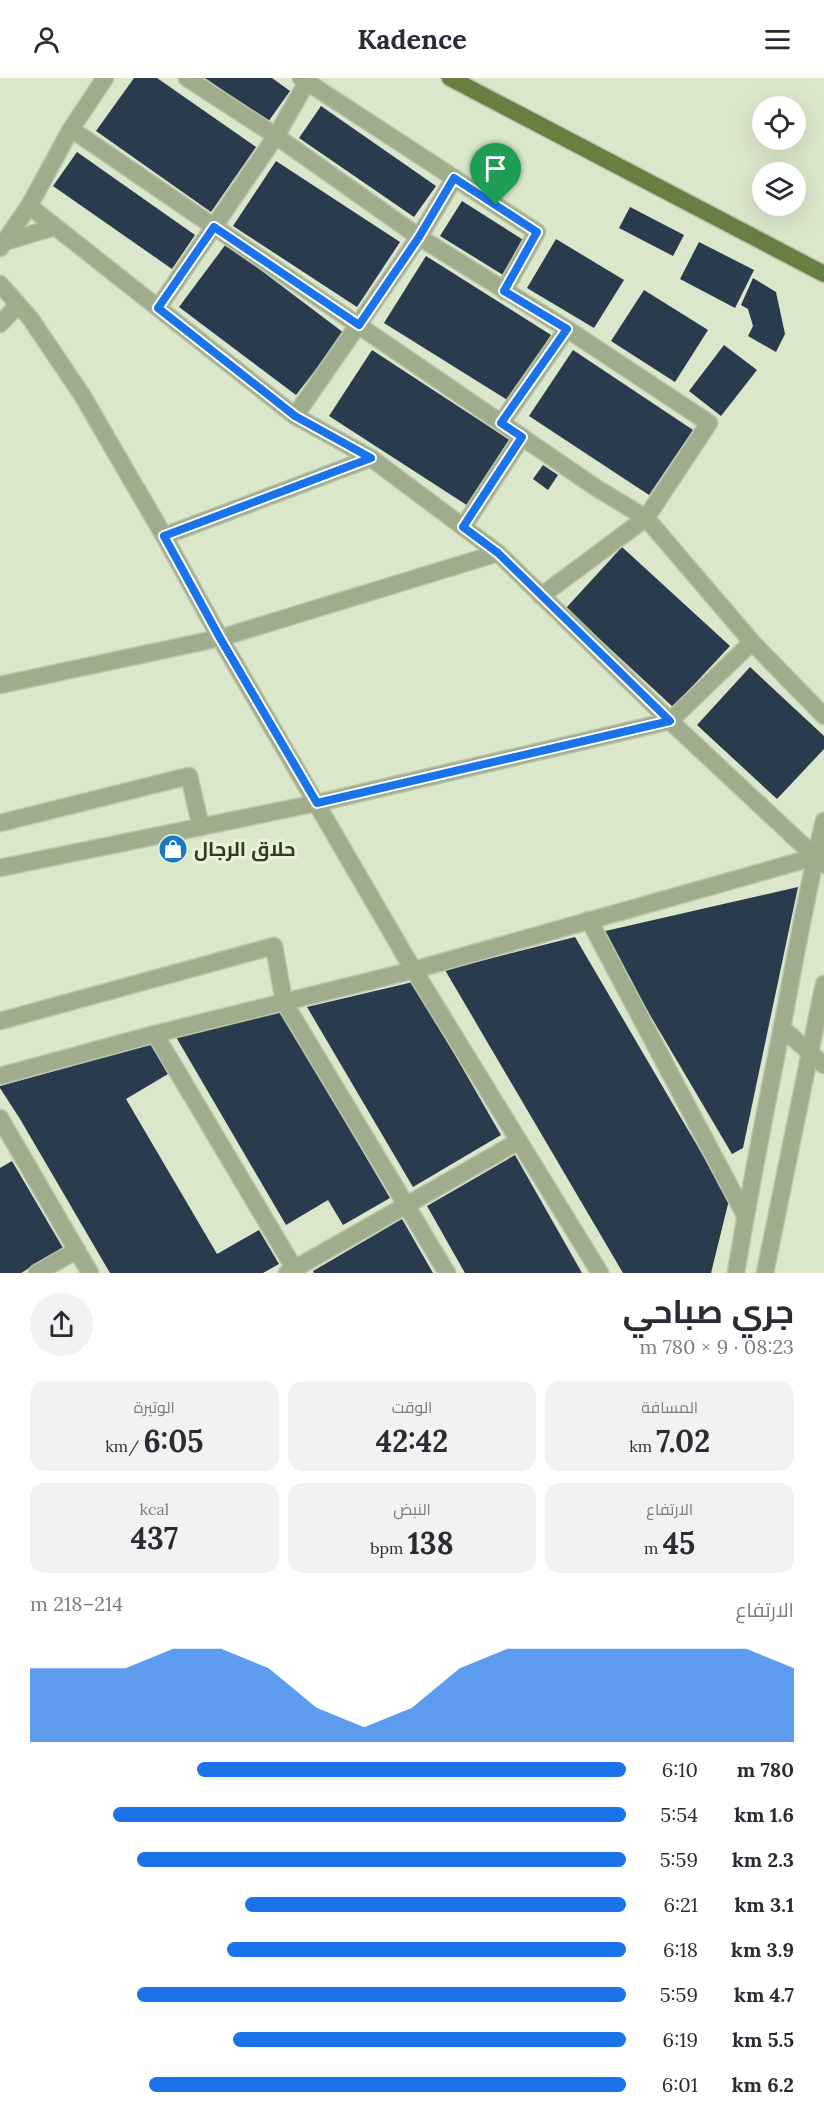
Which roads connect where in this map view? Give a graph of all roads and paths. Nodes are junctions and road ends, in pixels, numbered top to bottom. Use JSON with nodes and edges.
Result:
{"nodes":[{"id":1,"x":105,"y":78,"type":"edge"},
{"id":2,"x":187,"y":78,"type":"edge"},
{"id":3,"x":450,"y":78,"type":"edge"},
{"id":4,"x":304,"y":80,"type":"edge"},
{"id":5,"x":71,"y":129,"type":"junction"},
{"id":6,"x":276,"y":136,"type":"junction"},
{"id":7,"x":454,"y":178,"type":"junction"},
{"id":8,"x":28,"y":206,"type":"junction"},
{"id":9,"x":55,"y":227,"type":"junction"},
{"id":10,"x":214,"y":227,"type":"junction"},
{"id":11,"x":419,"y":237,"type":"junction"},
{"id":12,"x":2,"y":244,"type":"edge"},
{"id":13,"x":824,"y":274,"type":"edge"},
{"id":14,"x":0,"y":284,"type":"edge"},
{"id":15,"x":504,"y":291,"type":"junction"},
{"id":16,"x":18,"y":305,"type":"junction"},
{"id":17,"x":158,"y":308,"type":"junction"},
{"id":18,"x":0,"y":324,"type":"edge"},
{"id":19,"x":359,"y":325,"type":"junction"},
{"id":20,"x":567,"y":329,"type":"junction"},
{"id":21,"x":295,"y":416,"type":"junction"},
{"id":22,"x":501,"y":423,"type":"junction"},
{"id":23,"x":522,"y":437,"type":"junction"},
{"id":24,"x":371,"y":458,"type":"junction"},
{"id":25,"x":646,"y":518,"type":"junction"},
{"id":26,"x":463,"y":527,"type":"junction"},
{"id":27,"x":164,"y":536,"type":"junction"},
{"id":28,"x":498,"y":553,"type":"junction"},
{"id":29,"x":541,"y":596,"type":"junction"},
{"id":30,"x":220,"y":638,"type":"junction"},
{"id":31,"x":752,"y":642,"type":"junction"},
{"id":32,"x":0,"y":685,"type":"edge"},
{"id":33,"x":824,"y":716,"type":"edge"},
{"id":34,"x":670,"y":721,"type":"junction"},
{"id":35,"x":317,"y":803,"type":"junction"},
{"id":36,"x":824,"y":821,"type":"edge"},
{"id":37,"x":0,"y":823,"type":"edge"},
{"id":38,"x":201,"y":826,"type":"junction"},
{"id":39,"x":819,"y":861,"type":"edge"},
{"id":40,"x":0,"y":868,"type":"edge"},
{"id":41,"x":589,"y":920,"type":"junction"},
{"id":42,"x":414,"y":970,"type":"junction"},
{"id":43,"x":824,"y":984,"type":"edge"},
{"id":44,"x":284,"y":1002,"type":"junction"},
{"id":45,"x":0,"y":1021,"type":"edge"},
{"id":46,"x":782,"y":1028,"type":"junction"},
{"id":47,"x":155,"y":1034,"type":"junction"},
{"id":48,"x":810,"y":1053,"type":"junction"},
{"id":49,"x":824,"y":1065,"type":"edge"},
{"id":50,"x":0,"y":1076,"type":"edge"},
{"id":51,"x":0,"y":1118,"type":"edge"},
{"id":52,"x":519,"y":1141,"type":"junction"},
{"id":53,"x":7,"y":1145,"type":"edge"},
{"id":54,"x":407,"y":1204,"type":"junction"},
{"id":55,"x":745,"y":1215,"type":"junction"},
{"id":56,"x":77,"y":1250,"type":"junction"},
{"id":57,"x":293,"y":1272,"type":"edge"},
{"id":58,"x":37,"y":1273,"type":"edge"},
{"id":59,"x":90,"y":1273,"type":"edge"},
{"id":60,"x":447,"y":1273,"type":"edge"},
{"id":61,"x":600,"y":1273,"type":"edge"},
{"id":62,"x":736,"y":1273,"type":"edge"},
{"id":63,"x":765,"y":1273,"type":"edge"}],
"edges":[{"from":1,"to":5,"type":"street"},
{"from":2,"to":6,"type":"street"},
{"from":3,"to":13,"type":"main road"},
{"from":4,"to":6,"type":"street"},
{"from":4,"to":7,"type":"street"},
{"from":5,"to":8,"type":"street"},
{"from":5,"to":10,"type":"street"},
{"from":6,"to":10,"type":"street"},
{"from":6,"to":11,"type":"street"},
{"from":7,"to":11,"type":"street"},
{"from":7,"to":15,"type":"street"},
{"from":8,"to":9,"type":"street"},
{"from":8,"to":12,"type":"street"},
{"from":9,"to":12,"type":"street"},
{"from":9,"to":17,"type":"street"},
{"from":10,"to":17,"type":"street"},
{"from":10,"to":19,"type":"street"},
{"from":11,"to":15,"type":"street"},
{"from":11,"to":19,"type":"street"},
{"from":14,"to":16,"type":"street"},
{"from":15,"to":20,"type":"street"},
{"from":16,"to":18,"type":"street"},
{"from":16,"to":27,"type":"street"},
{"from":17,"to":21,"type":"street"},
{"from":19,"to":21,"type":"street"},
{"from":19,"to":22,"type":"street"},
{"from":20,"to":22,"type":"street"},
{"from":20,"to":25,"type":"street"},
{"from":21,"to":24,"type":"street"},
{"from":22,"to":23,"type":"street"},
{"from":23,"to":25,"type":"street"},
{"from":23,"to":26,"type":"street"},
{"from":24,"to":26,"type":"street"},
{"from":24,"to":27,"type":"street"},
{"from":25,"to":29,"type":"street"},
{"from":25,"to":31,"type":"street"},
{"from":26,"to":28,"type":"street"},
{"from":27,"to":30,"type":"street"},
{"from":28,"to":29,"type":"street"},
{"from":28,"to":30,"type":"street"},
{"from":29,"to":34,"type":"street"},
{"from":30,"to":32,"type":"street"},
{"from":30,"to":35,"type":"street"},
{"from":31,"to":33,"type":"street"},
{"from":31,"to":34,"type":"street"},
{"from":34,"to":35,"type":"street"},
{"from":34,"to":39,"type":"street"},
{"from":35,"to":38,"type":"street"},
{"from":35,"to":42,"type":"street"},
{"from":36,"to":39,"type":"street"},
{"from":37,"to":38,"type":"street"},
{"from":38,"to":40,"type":"street"},
{"from":39,"to":41,"type":"street"},
{"from":39,"to":46,"type":"street"},
{"from":41,"to":42,"type":"street"},
{"from":41,"to":55,"type":"street"},
{"from":42,"to":44,"type":"street"},
{"from":42,"to":52,"type":"street"},
{"from":43,"to":48,"type":"street"},
{"from":44,"to":45,"type":"street"},
{"from":44,"to":47,"type":"street"},
{"from":44,"to":54,"type":"street"},
{"from":46,"to":48,"type":"street"},
{"from":46,"to":55,"type":"street"},
{"from":47,"to":50,"type":"street"},
{"from":47,"to":57,"type":"street"},
{"from":48,"to":49,"type":"street"},
{"from":48,"to":63,"type":"street"},
{"from":51,"to":53,"type":"street"},
{"from":52,"to":54,"type":"street"},
{"from":52,"to":61,"type":"street"},
{"from":53,"to":56,"type":"street"},
{"from":54,"to":57,"type":"street"},
{"from":54,"to":60,"type":"street"},
{"from":55,"to":62,"type":"street"},
{"from":56,"to":58,"type":"street"},
{"from":56,"to":59,"type":"street"}]}
